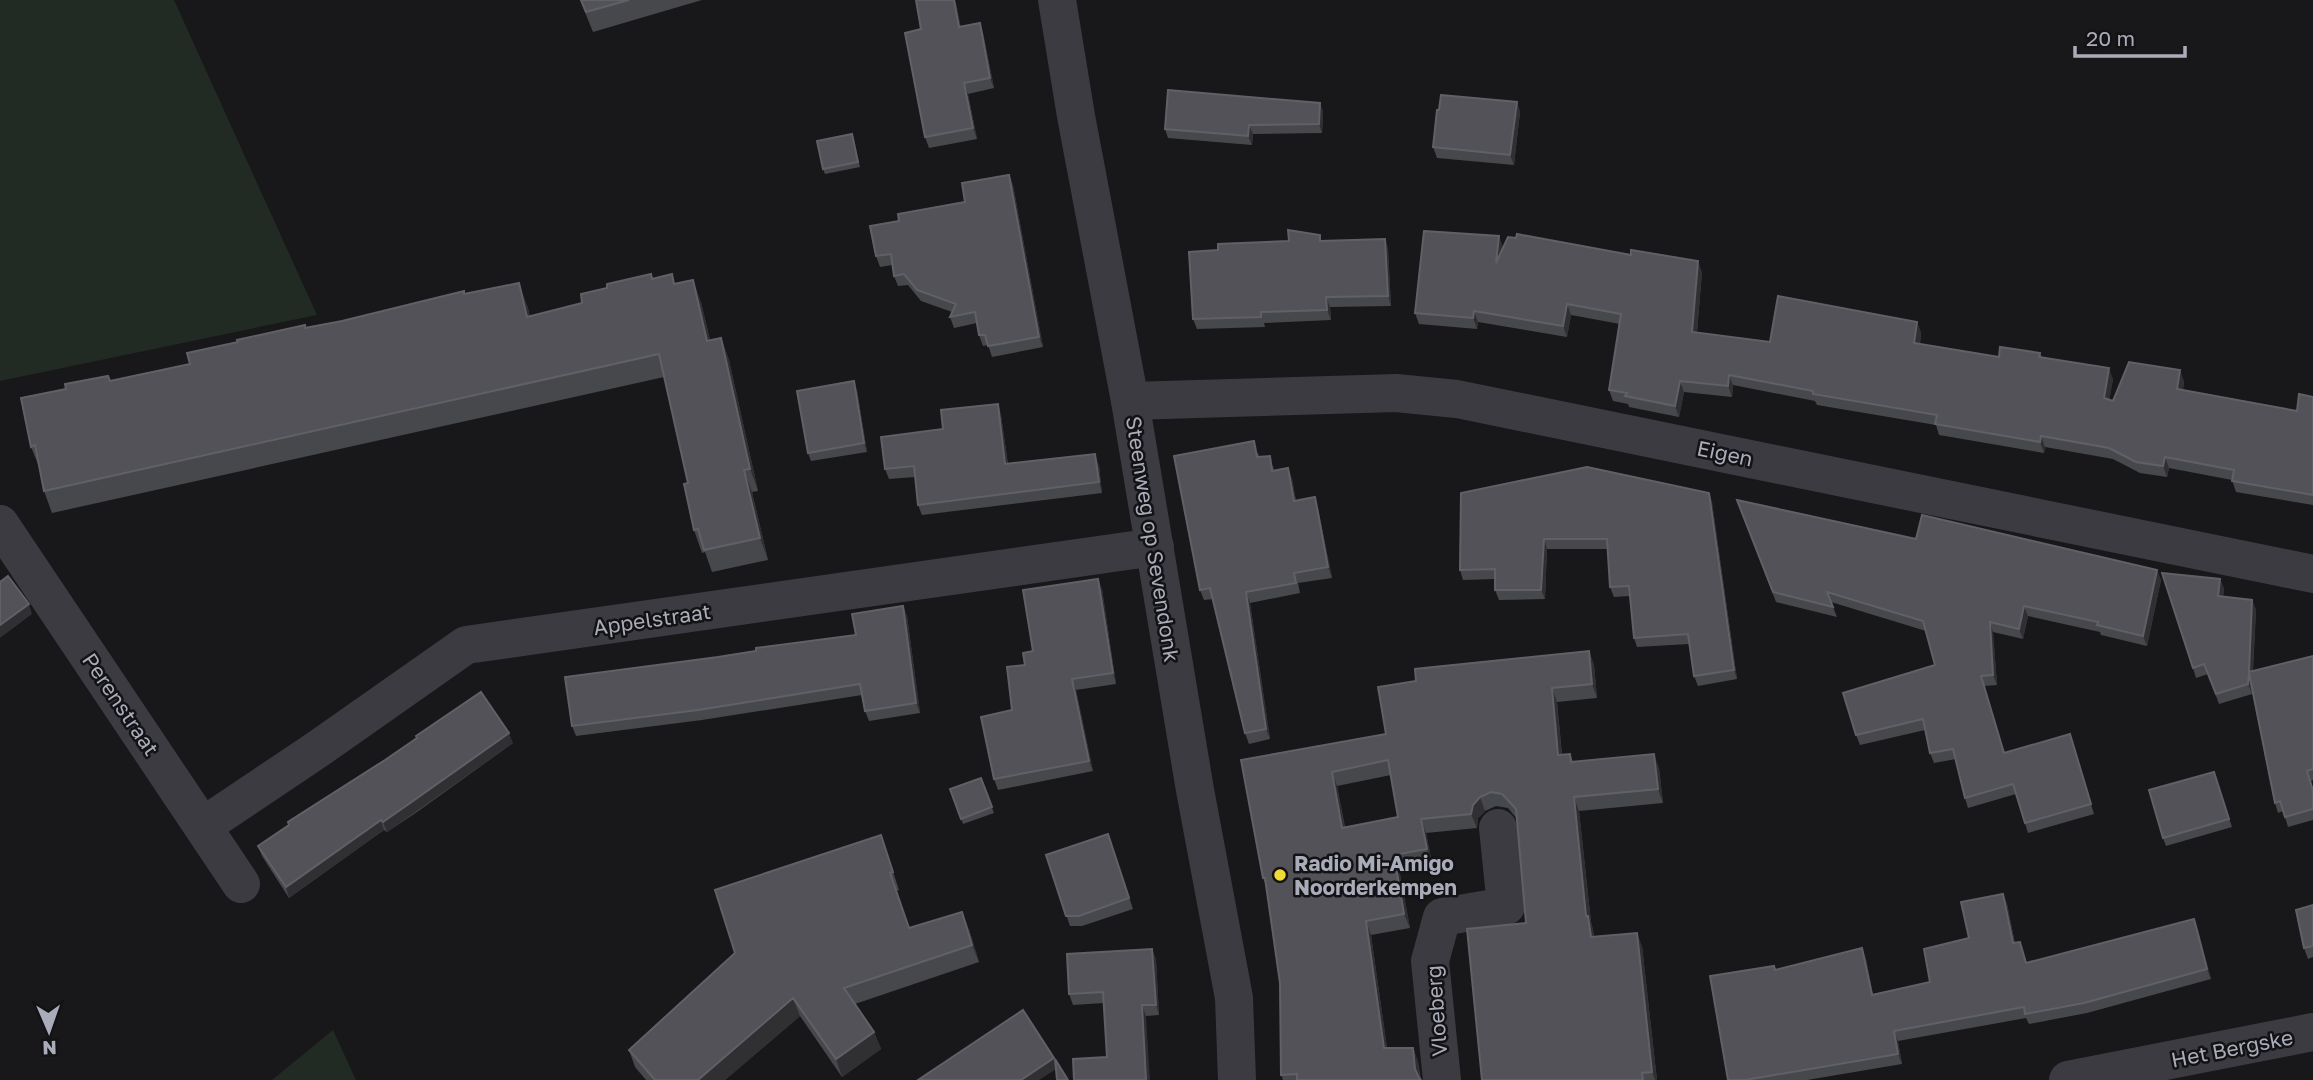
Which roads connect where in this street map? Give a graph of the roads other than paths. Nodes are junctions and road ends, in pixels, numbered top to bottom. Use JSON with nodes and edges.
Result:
{"nodes":[{"id":1,"x":1057,"y":0,"type":"edge"},
{"id":2,"x":1130,"y":401,"type":"junction"},
{"id":3,"x":0,"y":524,"type":"edge"},
{"id":4,"x":1154,"y":547,"type":"junction"},
{"id":5,"x":2313,"y":574,"type":"edge"},
{"id":6,"x":203,"y":826,"type":"junction"},
{"id":7,"x":1498,"y":828,"type":"dead end"},
{"id":8,"x":241,"y":884,"type":"dead end"},
{"id":9,"x":1456,"y":967,"type":"dead end"},
{"id":10,"x":2313,"y":1032,"type":"edge"},
{"id":11,"x":1237,"y":1080,"type":"edge"},
{"id":12,"x":1442,"y":1080,"type":"edge"},
{"id":13,"x":1466,"y":1080,"type":"edge"},
{"id":14,"x":2068,"y":1080,"type":"edge"}],
"edges":[{"from":1,"to":2,"type":"street","name":"Steenweg op Sevendonk"},
{"from":2,"to":4,"type":"street","name":"Steenweg op Sevendonk"},
{"from":2,"to":5,"type":"street","name":"Eigen"},
{"from":3,"to":6,"type":"street","name":"Perenstraat"},
{"from":4,"to":6,"type":"street","name":"Appelstraat"},
{"from":4,"to":11,"type":"street","name":"Steenweg op Sevendonk"},
{"from":6,"to":8,"type":"street","name":"Perenstraat"},
{"from":7,"to":12,"type":"street","name":"Vloeberg"},
{"from":9,"to":13,"type":"street","name":"Vloeberg"},
{"from":10,"to":14,"type":"street","name":"Het Bergske"}]}
